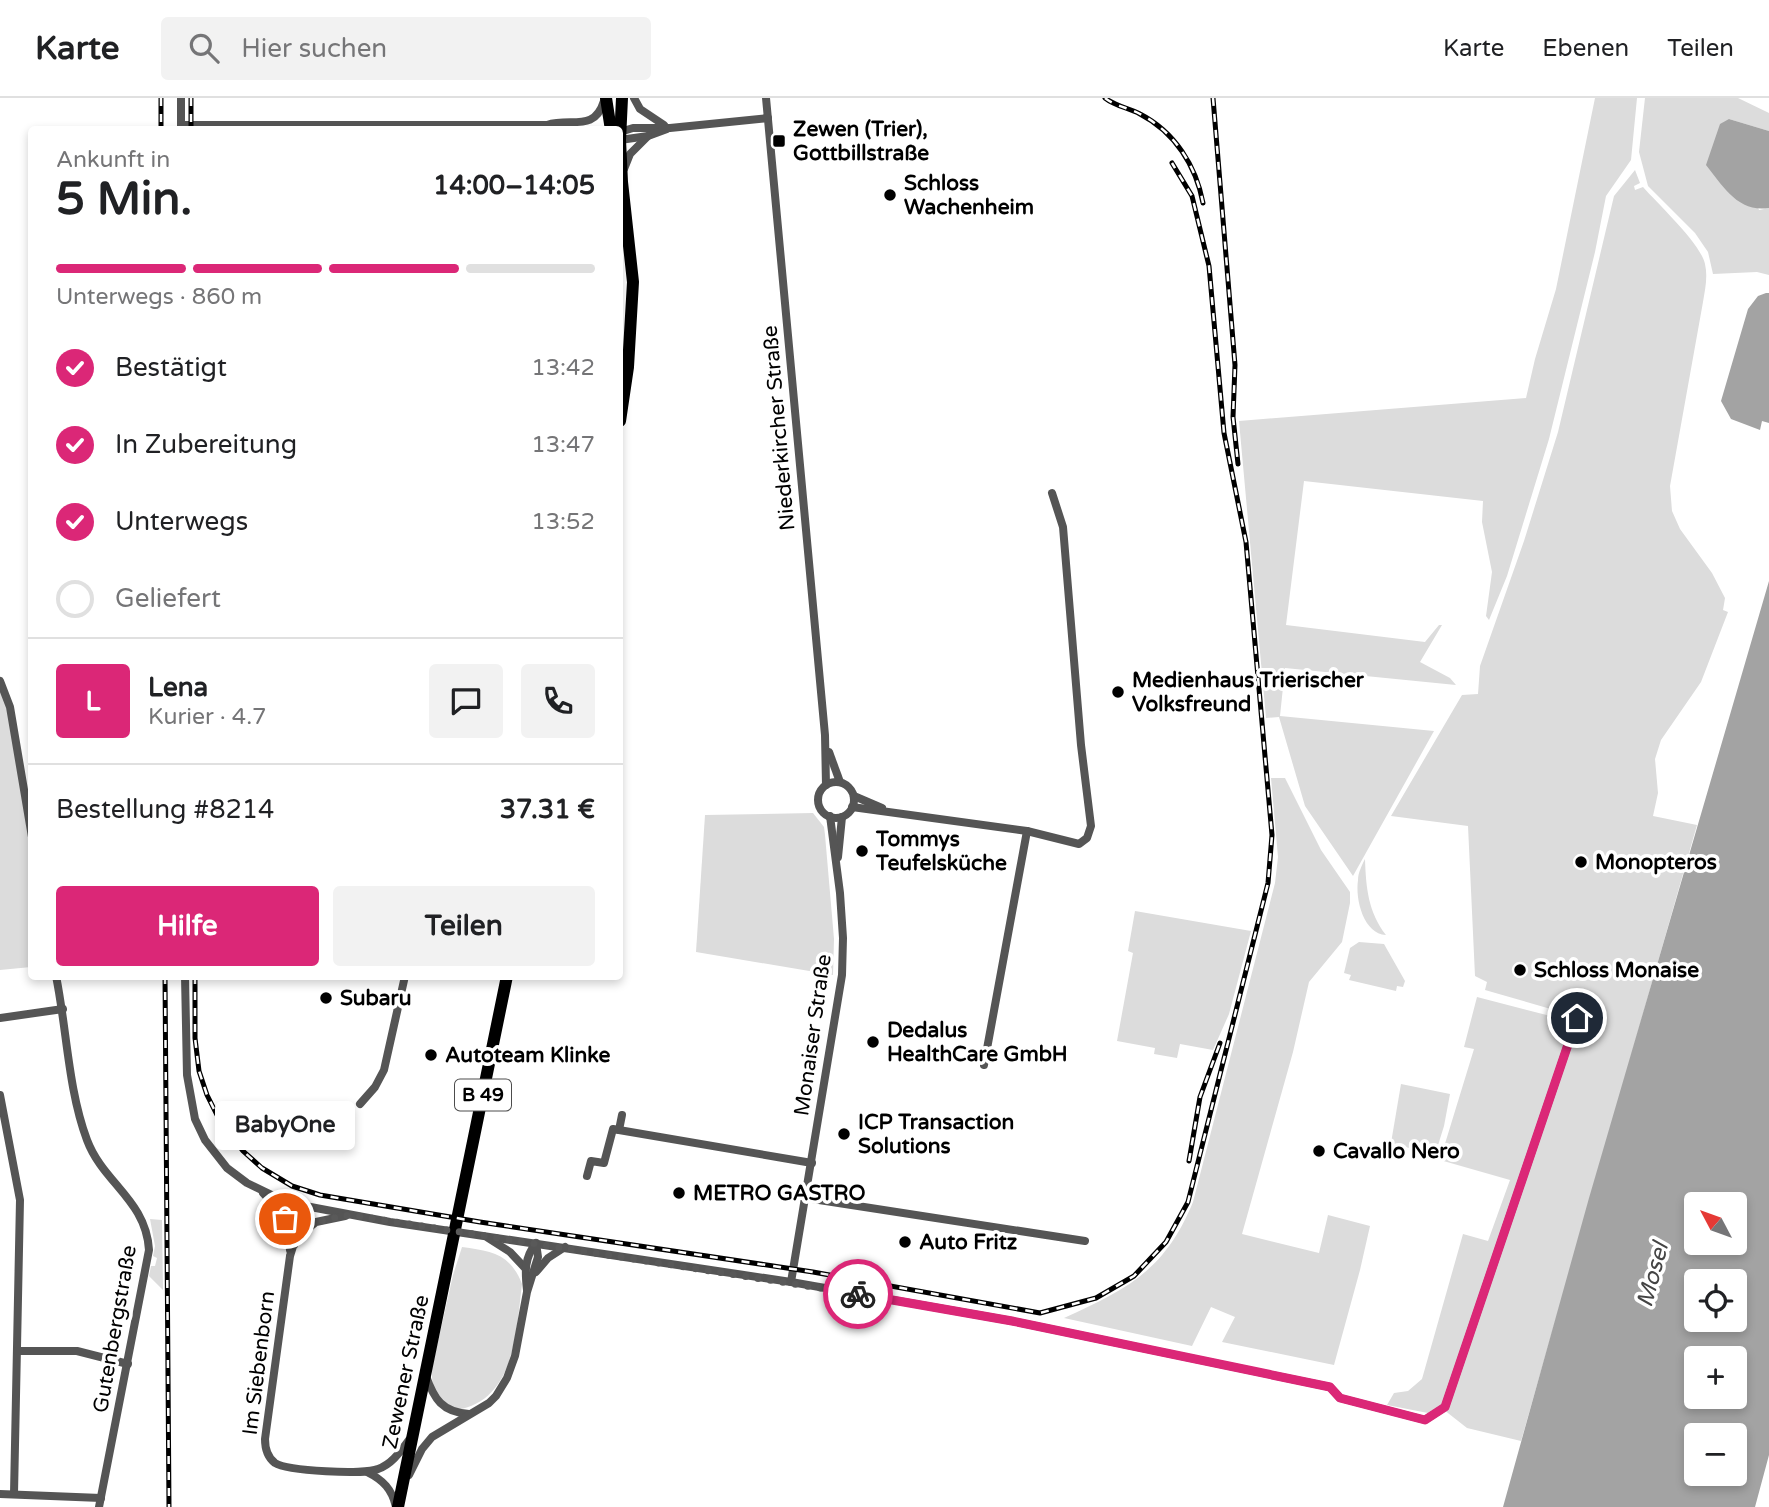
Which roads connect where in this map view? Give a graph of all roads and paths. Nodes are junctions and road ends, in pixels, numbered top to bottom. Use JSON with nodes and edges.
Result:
{"nodes":[{"id":1,"x":180,"y":98,"type":"edge"},
{"id":2,"x":605,"y":98,"type":"edge"},
{"id":3,"x":622,"y":98,"type":"edge"},
{"id":4,"x":634,"y":98,"type":"edge"},
{"id":5,"x":766,"y":98,"type":"edge"},
{"id":6,"x":768,"y":118,"type":"junction"},
{"id":7,"x":181,"y":126,"type":"edge"},
{"id":8,"x":364,"y":126,"type":"edge"},
{"id":9,"x":610,"y":126,"type":"edge"},
{"id":10,"x":620,"y":126,"type":"edge"},
{"id":11,"x":670,"y":128,"type":"junction"},
{"id":12,"x":623,"y":131,"type":"edge"},
{"id":13,"x":648,"y":136,"type":"junction"},
{"id":14,"x":623,"y":140,"type":"edge"},
{"id":15,"x":623,"y":172,"type":"edge"},
{"id":16,"x":623,"y":194,"type":"edge"},
{"id":17,"x":623,"y":401,"type":"edge"},
{"id":18,"x":1052,"y":493,"type":"dead end"},
{"id":19,"x":0,"y":681,"type":"edge"},
{"id":20,"x":824,"y":736,"type":"junction"},
{"id":21,"x":839,"y":782,"type":"junction"},
{"id":22,"x":827,"y":785,"type":"junction"},
{"id":23,"x":854,"y":796,"type":"junction"},
{"id":24,"x":852,"y":807,"type":"junction"},
{"id":25,"x":892,"y":811,"type":"junction"},
{"id":26,"x":28,"y":813,"type":"edge"},
{"id":27,"x":830,"y":816,"type":"junction"},
{"id":28,"x":842,"y":817,"type":"junction"},
{"id":29,"x":1027,"y":831,"type":"junction"},
{"id":30,"x":837,"y":870,"type":"junction"},
{"id":31,"x":57,"y":980,"type":"edge"},
{"id":32,"x":185,"y":980,"type":"edge"},
{"id":33,"x":404,"y":980,"type":"edge"},
{"id":34,"x":507,"y":980,"type":"edge"},
{"id":35,"x":63,"y":1009,"type":"junction"},
{"id":36,"x":0,"y":1018,"type":"edge"},
{"id":37,"x":1577,"y":1018,"type":"dead end"},
{"id":38,"x":984,"y":1065,"type":"dead end"},
{"id":39,"x":0,"y":1095,"type":"edge"},
{"id":40,"x":360,"y":1104,"type":"dead end"},
{"id":41,"x":622,"y":1115,"type":"dead end"},
{"id":42,"x":619,"y":1130,"type":"junction"},
{"id":43,"x":581,"y":1158,"type":"dead end"},
{"id":44,"x":591,"y":1161,"type":"junction"},
{"id":45,"x":812,"y":1163,"type":"junction"},
{"id":46,"x":587,"y":1176,"type":"dead end"},
{"id":47,"x":261,"y":1191,"type":"junction"},
{"id":48,"x":806,"y":1198,"type":"junction"},
{"id":49,"x":300,"y":1205,"type":"junction"},
{"id":50,"x":351,"y":1215,"type":"junction"},
{"id":51,"x":289,"y":1226,"type":"junction"},
{"id":52,"x":482,"y":1235,"type":"junction"},
{"id":53,"x":296,"y":1238,"type":"junction"},
{"id":54,"x":1085,"y":1241,"type":"dead end"},
{"id":55,"x":536,"y":1243,"type":"junction"},
{"id":56,"x":565,"y":1247,"type":"junction"},
{"id":57,"x":290,"y":1256,"type":"junction"},
{"id":58,"x":525,"y":1268,"type":"junction"},
{"id":59,"x":535,"y":1273,"type":"junction"},
{"id":60,"x":791,"y":1282,"type":"junction"},
{"id":61,"x":527,"y":1292,"type":"junction"},
{"id":62,"x":17,"y":1351,"type":"junction"},
{"id":63,"x":128,"y":1364,"type":"junction"},
{"id":64,"x":425,"y":1375,"type":"junction"},
{"id":65,"x":469,"y":1414,"type":"junction"},
{"id":66,"x":413,"y":1435,"type":"junction"},
{"id":67,"x":367,"y":1472,"type":"junction"},
{"id":68,"x":402,"y":1490,"type":"junction"},
{"id":69,"x":0,"y":1494,"type":"edge"},
{"id":70,"x":14,"y":1494,"type":"junction"},
{"id":71,"x":100,"y":1502,"type":"edge"},
{"id":72,"x":397,"y":1507,"type":"edge"}],
"edges":[{"from":1,"to":7,"type":"street"},
{"from":2,"to":8,"type":"street"},
{"from":2,"to":9,"type":"main road"},
{"from":3,"to":10,"type":"main road"},
{"from":4,"to":11,"type":"street"},
{"from":5,"to":6,"type":"street","name":"Niederkircher Straße"},
{"from":6,"to":11,"type":"street"},
{"from":6,"to":20,"type":"street","name":"Niederkircher Straße"},
{"from":11,"to":12,"type":"street"},
{"from":11,"to":13,"type":"street"},
{"from":13,"to":14,"type":"street"},
{"from":13,"to":15,"type":"street"},
{"from":16,"to":17,"type":"main road"},
{"from":18,"to":29,"type":"street"},
{"from":19,"to":26,"type":"street"},
{"from":20,"to":21,"type":"street","name":"Niederkircher Straße"},
{"from":20,"to":22,"type":"street","name":"Niederkircher Straße"},
{"from":21,"to":22,"type":"street"},
{"from":21,"to":23,"type":"street"},
{"from":22,"to":27,"type":"street"},
{"from":23,"to":24,"type":"street"},
{"from":23,"to":25,"type":"street"},
{"from":24,"to":25,"type":"street"},
{"from":24,"to":28,"type":"street"},
{"from":25,"to":29,"type":"street"},
{"from":27,"to":28,"type":"street"},
{"from":27,"to":30,"type":"street","name":"Monaiser Straße"},
{"from":28,"to":30,"type":"street","name":"Monaiser Straße"},
{"from":29,"to":38,"type":"street"},
{"from":30,"to":45,"type":"street","name":"Monaiser Straße"},
{"from":31,"to":35,"type":"street","name":"Gutenbergstraße"},
{"from":32,"to":47,"type":"street"},
{"from":33,"to":40,"type":"street"},
{"from":34,"to":64,"type":"main road","name":"Zewener Straße","number":"B 49"},
{"from":35,"to":36,"type":"street"},
{"from":35,"to":63,"type":"street","name":"Gutenbergstraße"},
{"from":37,"to":60,"type":"street"},
{"from":39,"to":62,"type":"street"},
{"from":41,"to":42,"type":"street"},
{"from":42,"to":44,"type":"street"},
{"from":42,"to":45,"type":"street"},
{"from":43,"to":44,"type":"street"},
{"from":44,"to":46,"type":"street"},
{"from":45,"to":48,"type":"street","name":"Monaiser Straße"},
{"from":47,"to":49,"type":"street"},
{"from":47,"to":51,"type":"street"},
{"from":48,"to":54,"type":"street"},
{"from":48,"to":60,"type":"street","name":"Monaiser Straße"},
{"from":49,"to":50,"type":"street"},
{"from":49,"to":51,"type":"street","name":"Im Siebenborn"},
{"from":49,"to":53,"type":"street","name":"Im Siebenborn"},
{"from":50,"to":52,"type":"street"},
{"from":50,"to":53,"type":"street"},
{"from":51,"to":57,"type":"street","name":"Im Siebenborn"},
{"from":52,"to":55,"type":"street"},
{"from":52,"to":58,"type":"street"},
{"from":53,"to":57,"type":"street","name":"Im Siebenborn"},
{"from":55,"to":56,"type":"street"},
{"from":55,"to":58,"type":"street"},
{"from":55,"to":59,"type":"street"},
{"from":56,"to":59,"type":"street"},
{"from":56,"to":60,"type":"street"},
{"from":57,"to":67,"type":"street","name":"Im Siebenborn"},
{"from":58,"to":61,"type":"street"},
{"from":59,"to":61,"type":"street"},
{"from":61,"to":65,"type":"street"},
{"from":62,"to":63,"type":"street"},
{"from":62,"to":70,"type":"street"},
{"from":63,"to":71,"type":"street","name":"Gutenbergstraße"},
{"from":64,"to":65,"type":"street"},
{"from":64,"to":66,"type":"main road","name":"Zewener Straße","number":"B 49"},
{"from":65,"to":68,"type":"street"},
{"from":66,"to":67,"type":"street"},
{"from":66,"to":68,"type":"main road","name":"Zewener Straße","number":"B 49"},
{"from":67,"to":72,"type":"street"},
{"from":68,"to":72,"type":"main road","name":"Zewener Straße","number":"B 49"},
{"from":69,"to":70,"type":"street"},
{"from":70,"to":71,"type":"street"}]}
